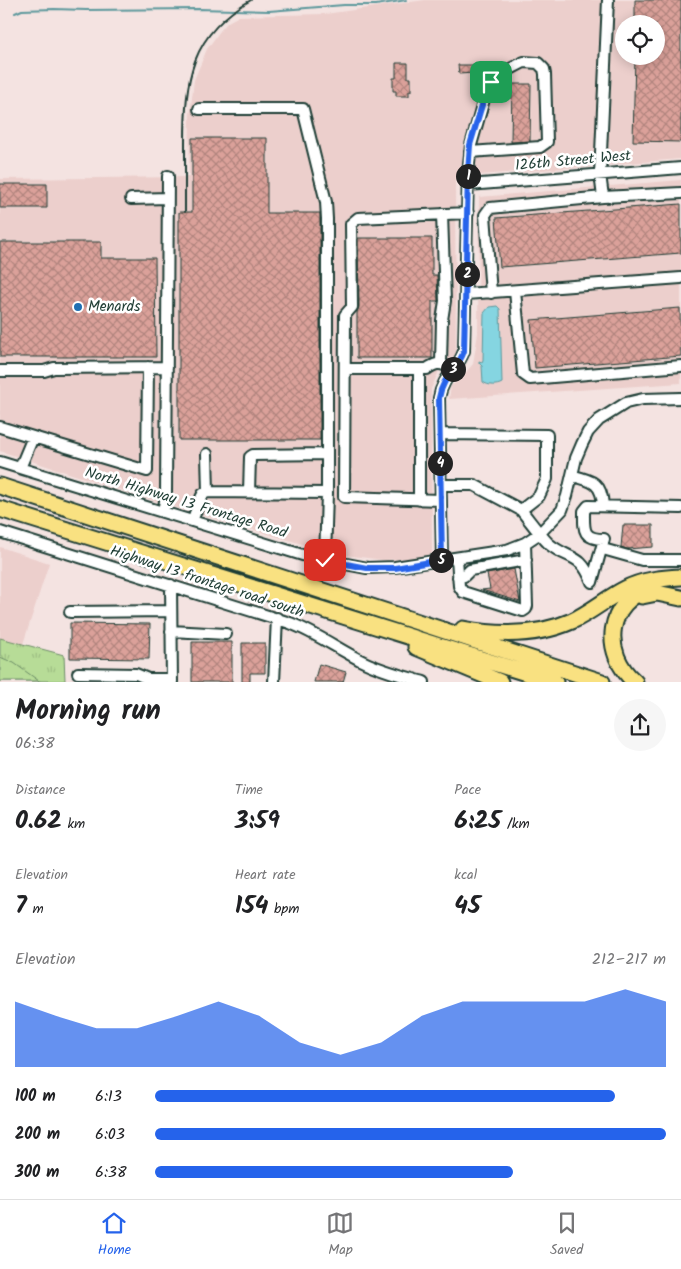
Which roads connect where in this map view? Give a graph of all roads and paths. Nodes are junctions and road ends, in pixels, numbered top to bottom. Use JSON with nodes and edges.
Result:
{"nodes":[{"id":1,"x":608,"y":0,"type":"edge"},
{"id":2,"x":199,"y":109,"type":"dead end"},
{"id":3,"x":470,"y":152,"type":"junction"},
{"id":4,"x":681,"y":168,"type":"edge"},
{"id":5,"x":600,"y":174,"type":"junction"},
{"id":6,"x":168,"y":176,"type":"dead end"},
{"id":7,"x":468,"y":185,"type":"junction"},
{"id":8,"x":681,"y":193,"type":"edge"},
{"id":9,"x":603,"y":197,"type":"junction"},
{"id":10,"x":167,"y":198,"type":"junction"},
{"id":11,"x":131,"y":199,"type":"dead end"},
{"id":12,"x":468,"y":213,"type":"junction"},
{"id":13,"x":442,"y":214,"type":"junction"},
{"id":14,"x":681,"y":278,"type":"edge"},
{"id":15,"x":515,"y":291,"type":"junction"},
{"id":16,"x":491,"y":292,"type":"junction"},
{"id":17,"x":466,"y":294,"type":"junction"},
{"id":18,"x":441,"y":363,"type":"junction"},
{"id":19,"x":681,"y":366,"type":"edge"},
{"id":20,"x":148,"y":367,"type":"junction"},
{"id":21,"x":167,"y":367,"type":"junction"},
{"id":22,"x":345,"y":368,"type":"junction"},
{"id":23,"x":419,"y":368,"type":"junction"},
{"id":24,"x":453,"y":370,"type":"junction"},
{"id":25,"x":0,"y":372,"type":"edge"},
{"id":26,"x":681,"y":398,"type":"edge"},
{"id":27,"x":0,"y":427,"type":"edge"},
{"id":28,"x":440,"y":434,"type":"junction"},
{"id":29,"x":33,"y":437,"type":"junction"},
{"id":30,"x":207,"y":454,"type":"dead end"},
{"id":31,"x":327,"y":454,"type":"junction"},
{"id":32,"x":0,"y":462,"type":"edge"},
{"id":33,"x":20,"y":468,"type":"junction"},
{"id":34,"x":573,"y":476,"type":"junction"},
{"id":35,"x":441,"y":485,"type":"junction"},
{"id":36,"x":0,"y":486,"type":"edge"},
{"id":37,"x":208,"y":492,"type":"junction"},
{"id":38,"x":249,"y":492,"type":"junction"},
{"id":39,"x":326,"y":493,"type":"junction"},
{"id":40,"x":419,"y":500,"type":"junction"},
{"id":41,"x":441,"y":500,"type":"junction"},
{"id":42,"x":603,"y":506,"type":"junction"},
{"id":43,"x":681,"y":508,"type":"edge"},
{"id":44,"x":0,"y":509,"type":"edge"},
{"id":45,"x":521,"y":510,"type":"junction"},
{"id":46,"x":163,"y":512,"type":"junction"},
{"id":47,"x":192,"y":521,"type":"junction"},
{"id":48,"x":0,"y":532,"type":"edge"},
{"id":49,"x":540,"y":533,"type":"junction"},
{"id":50,"x":525,"y":543,"type":"junction"},
{"id":51,"x":603,"y":549,"type":"junction"},
{"id":52,"x":457,"y":558,"type":"junction"},
{"id":53,"x":325,"y":560,"type":"junction"},
{"id":54,"x":442,"y":560,"type":"junction"},
{"id":55,"x":526,"y":560,"type":"junction"},
{"id":56,"x":681,"y":560,"type":"edge"},
{"id":57,"x":458,"y":577,"type":"junction"},
{"id":58,"x":681,"y":578,"type":"edge"},
{"id":59,"x":171,"y":585,"type":"junction"},
{"id":60,"x":681,"y":587,"type":"edge"},
{"id":61,"x":681,"y":598,"type":"edge"},
{"id":62,"x":626,"y":602,"type":"junction"},
{"id":63,"x":171,"y":611,"type":"junction"},
{"id":64,"x":70,"y":612,"type":"dead end"},
{"id":65,"x":389,"y":612,"type":"junction"},
{"id":66,"x":277,"y":618,"type":"junction"},
{"id":67,"x":355,"y":620,"type":"junction"},
{"id":68,"x":171,"y":631,"type":"junction"},
{"id":69,"x":226,"y":634,"type":"dead end"},
{"id":70,"x":78,"y":674,"type":"dead end"},
{"id":71,"x":172,"y":680,"type":"edge"},
{"id":72,"x":274,"y":682,"type":"edge"},
{"id":73,"x":424,"y":682,"type":"edge"},
{"id":74,"x":500,"y":682,"type":"edge"},
{"id":75,"x":554,"y":682,"type":"edge"},
{"id":76,"x":602,"y":682,"type":"edge"},
{"id":77,"x":635,"y":682,"type":"edge"}],
"edges":[{"from":1,"to":5,"type":"street"},
{"from":2,"to":31,"type":"street"},
{"from":3,"to":3,"type":"street"},
{"from":3,"to":7,"type":"street"},
{"from":4,"to":5,"type":"street","name":"126th Street West"},
{"from":5,"to":7,"type":"street","name":"126th Street West"},
{"from":5,"to":9,"type":"street"},
{"from":6,"to":10,"type":"street"},
{"from":7,"to":12,"type":"street"},
{"from":8,"to":9,"type":"street"},
{"from":9,"to":16,"type":"street"},
{"from":10,"to":11,"type":"street"},
{"from":10,"to":21,"type":"street"},
{"from":12,"to":13,"type":"street"},
{"from":12,"to":17,"type":"street"},
{"from":13,"to":18,"type":"street"},
{"from":13,"to":22,"type":"street"},
{"from":14,"to":15,"type":"street"},
{"from":15,"to":16,"type":"street"},
{"from":15,"to":19,"type":"street"},
{"from":16,"to":17,"type":"street"},
{"from":17,"to":24,"type":"street"},
{"from":18,"to":23,"type":"street"},
{"from":18,"to":24,"type":"street"},
{"from":20,"to":21,"type":"street"},
{"from":20,"to":25,"type":"street"},
{"from":20,"to":29,"type":"street"},
{"from":21,"to":46,"type":"street"},
{"from":22,"to":23,"type":"street"},
{"from":22,"to":40,"type":"street"},
{"from":23,"to":40,"type":"street"},
{"from":24,"to":28,"type":"street"},
{"from":26,"to":34,"type":"street","name":"North Highway 13 Frontage Road"},
{"from":27,"to":29,"type":"street"},
{"from":28,"to":35,"type":"street"},
{"from":28,"to":45,"type":"street"},
{"from":29,"to":33,"type":"street"},
{"from":30,"to":37,"type":"street"},
{"from":31,"to":38,"type":"street"},
{"from":31,"to":39,"type":"street"},
{"from":32,"to":33,"type":"street","name":"North Highway 13 Frontage Road"},
{"from":33,"to":46,"type":"street","name":"North Highway 13 Frontage Road"},
{"from":34,"to":42,"type":"street"},
{"from":34,"to":49,"type":"street","name":"North Highway 13 Frontage Road"},
{"from":35,"to":41,"type":"street"},
{"from":35,"to":45,"type":"street"},
{"from":36,"to":65,"type":"highway"},
{"from":37,"to":38,"type":"street"},
{"from":37,"to":47,"type":"street"},
{"from":38,"to":39,"type":"street"},
{"from":39,"to":53,"type":"street"},
{"from":40,"to":41,"type":"street"},
{"from":41,"to":54,"type":"street"},
{"from":42,"to":43,"type":"street"},
{"from":42,"to":51,"type":"street"},
{"from":44,"to":67,"type":"highway"},
{"from":45,"to":49,"type":"street"},
{"from":46,"to":47,"type":"street","name":"North Highway 13 Frontage Road"},
{"from":47,"to":53,"type":"street","name":"North Highway 13 Frontage Road"},
{"from":48,"to":59,"type":"street","name":"Highway 13 frontage road south"},
{"from":49,"to":50,"type":"street","name":"North Highway 13 Frontage Road"},
{"from":49,"to":51,"type":"street"},
{"from":50,"to":52,"type":"street","name":"North Highway 13 Frontage Road"},
{"from":50,"to":55,"type":"street"},
{"from":51,"to":56,"type":"street"},
{"from":52,"to":54,"type":"street","name":"North Highway 13 Frontage Road"},
{"from":52,"to":57,"type":"street"},
{"from":53,"to":54,"type":"street","name":"North Highway 13 Frontage Road"},
{"from":55,"to":57,"type":"street"},
{"from":55,"to":57,"type":"street"},
{"from":58,"to":65,"type":"highway"},
{"from":59,"to":63,"type":"street"},
{"from":59,"to":66,"type":"street","name":"Highway 13 frontage road south"},
{"from":60,"to":62,"type":"highway"},
{"from":61,"to":62,"type":"highway"},
{"from":62,"to":77,"type":"highway"},
{"from":63,"to":64,"type":"street"},
{"from":63,"to":68,"type":"street"},
{"from":65,"to":76,"type":"highway"},
{"from":66,"to":72,"type":"street"},
{"from":66,"to":73,"type":"street","name":"Highway 13 frontage road south"},
{"from":67,"to":74,"type":"highway"},
{"from":67,"to":75,"type":"highway"},
{"from":68,"to":69,"type":"street"},
{"from":68,"to":71,"type":"street"},
{"from":70,"to":71,"type":"street"}]}
